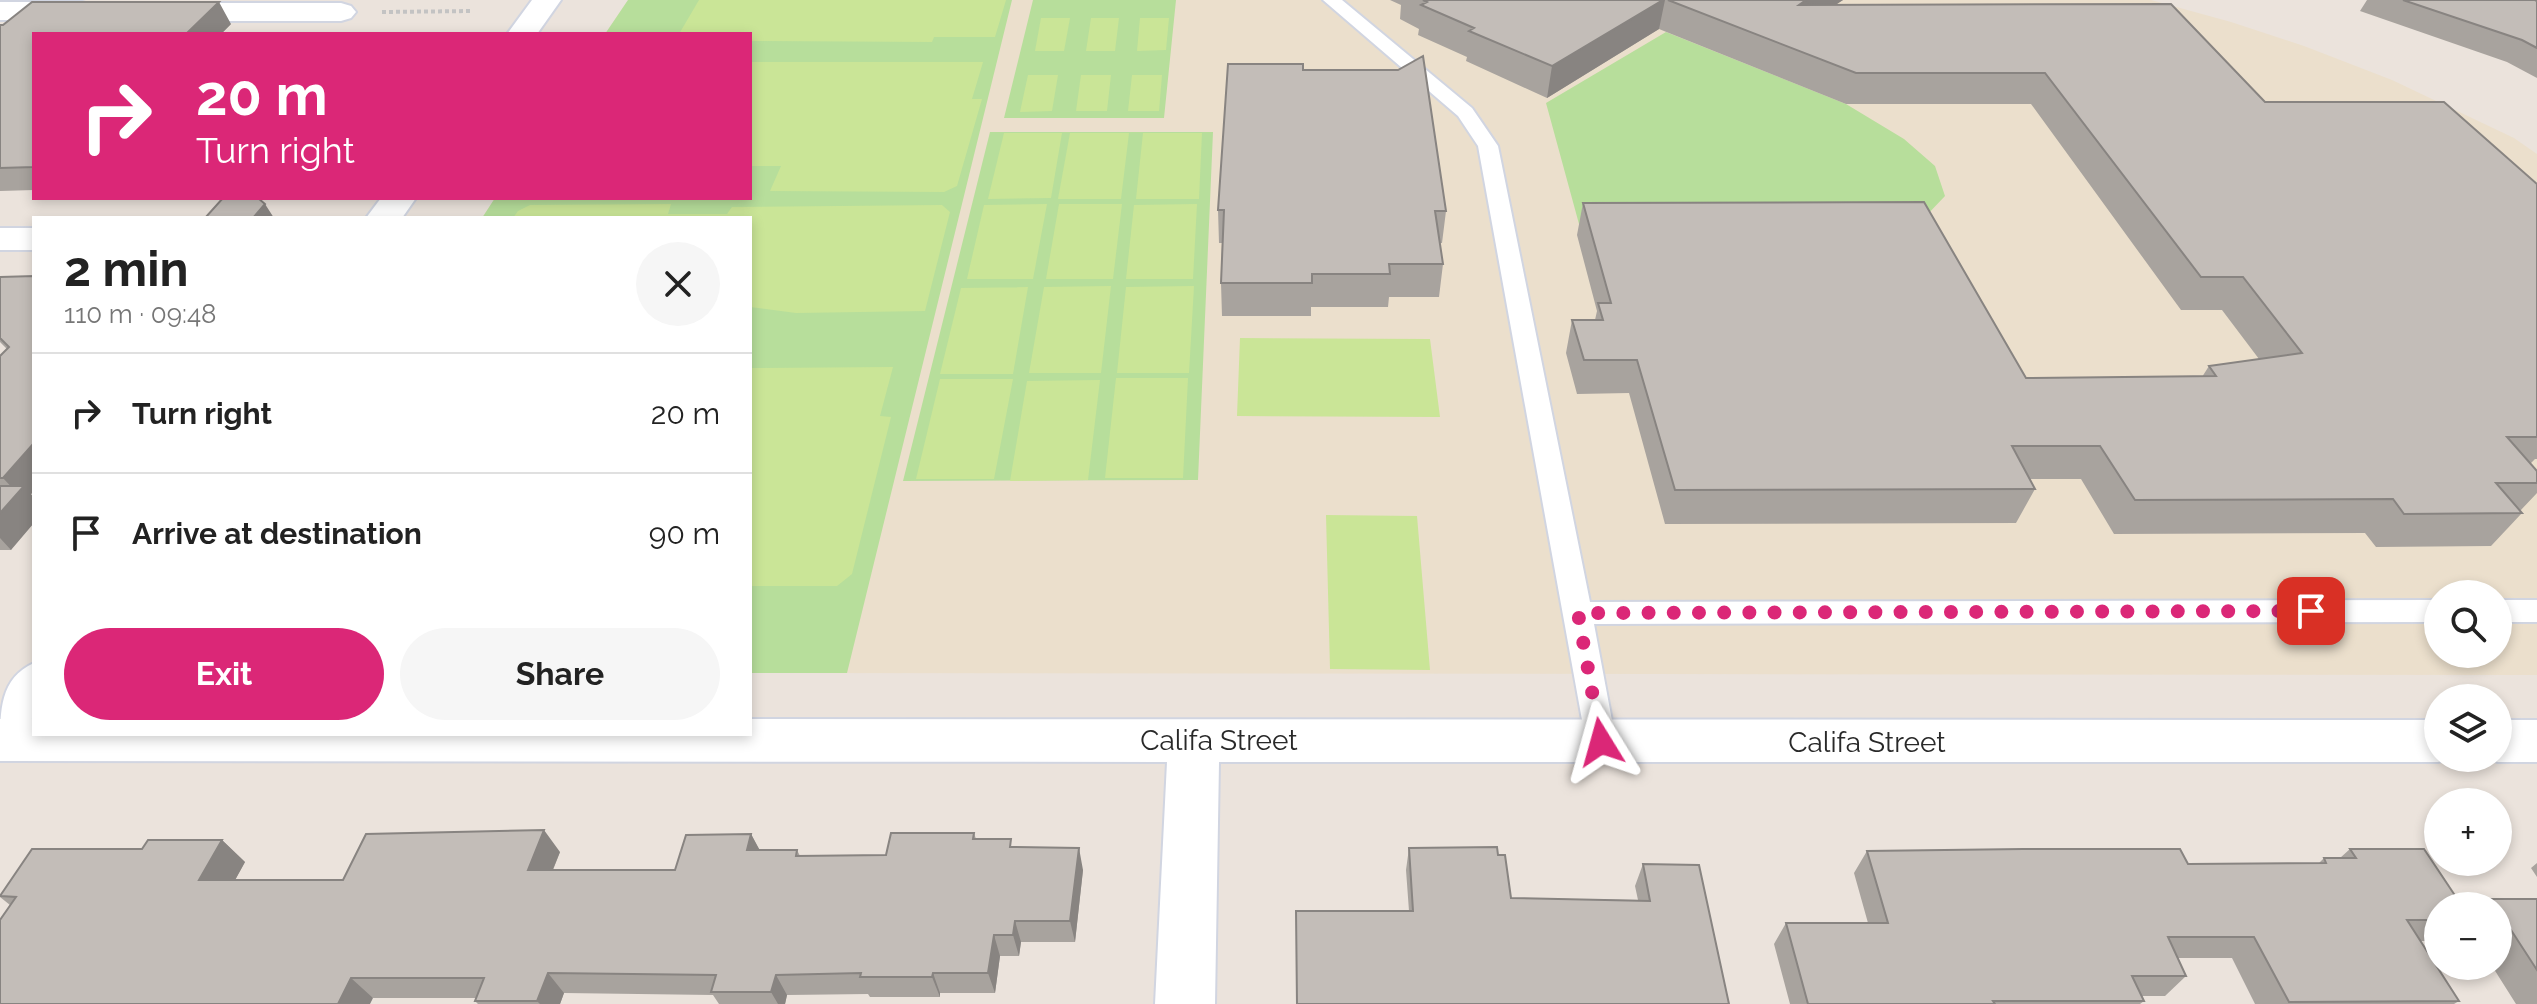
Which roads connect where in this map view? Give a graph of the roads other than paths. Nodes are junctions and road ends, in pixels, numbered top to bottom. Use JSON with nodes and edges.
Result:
{"nodes":[{"id":1,"x":10,"y":0,"type":"edge"},
{"id":2,"x":547,"y":0,"type":"edge"},
{"id":3,"x":1332,"y":0,"type":"edge"},
{"id":4,"x":0,"y":9,"type":"edge"},
{"id":5,"x":109,"y":11,"type":"edge"},
{"id":6,"x":140,"y":11,"type":"edge"},
{"id":7,"x":341,"y":12,"type":"road end"},
{"id":8,"x":523,"y":32,"type":"edge"},
{"id":9,"x":0,"y":239,"type":"edge"},
{"id":10,"x":32,"y":239,"type":"edge"},
{"id":11,"x":2424,"y":611,"type":"edge"},
{"id":12,"x":2512,"y":611,"type":"edge"},
{"id":13,"x":2537,"y":611,"type":"edge"},
{"id":14,"x":1578,"y":613,"type":"junction"},
{"id":15,"x":32,"y":686,"type":"edge"},
{"id":16,"x":0,"y":727,"type":"edge"},
{"id":17,"x":0,"y":740,"type":"edge"},
{"id":18,"x":1194,"y":740,"type":"junction"},
{"id":19,"x":2424,"y":741,"type":"edge"},
{"id":20,"x":2512,"y":741,"type":"edge"},
{"id":21,"x":2537,"y":741,"type":"edge"},
{"id":22,"x":1601,"y":742,"type":"junction"},
{"id":23,"x":1185,"y":1004,"type":"edge"}],
"edges":[{"from":1,"to":4,"type":"street"},
{"from":2,"to":8,"type":"street"},
{"from":3,"to":14,"type":"lane"},
{"from":4,"to":5,"type":"street"},
{"from":6,"to":7,"type":"street"},
{"from":9,"to":10,"type":"street"},
{"from":11,"to":14,"type":"lane"},
{"from":12,"to":13,"type":"lane"},
{"from":14,"to":22,"type":"lane"},
{"from":15,"to":16,"type":"street"},
{"from":17,"to":18,"type":"street","name":"Califa Street"},
{"from":18,"to":22,"type":"street","name":"Califa Street"},
{"from":18,"to":23,"type":"street"},
{"from":19,"to":22,"type":"street","name":"Califa Street"},
{"from":20,"to":21,"type":"street"}]}
